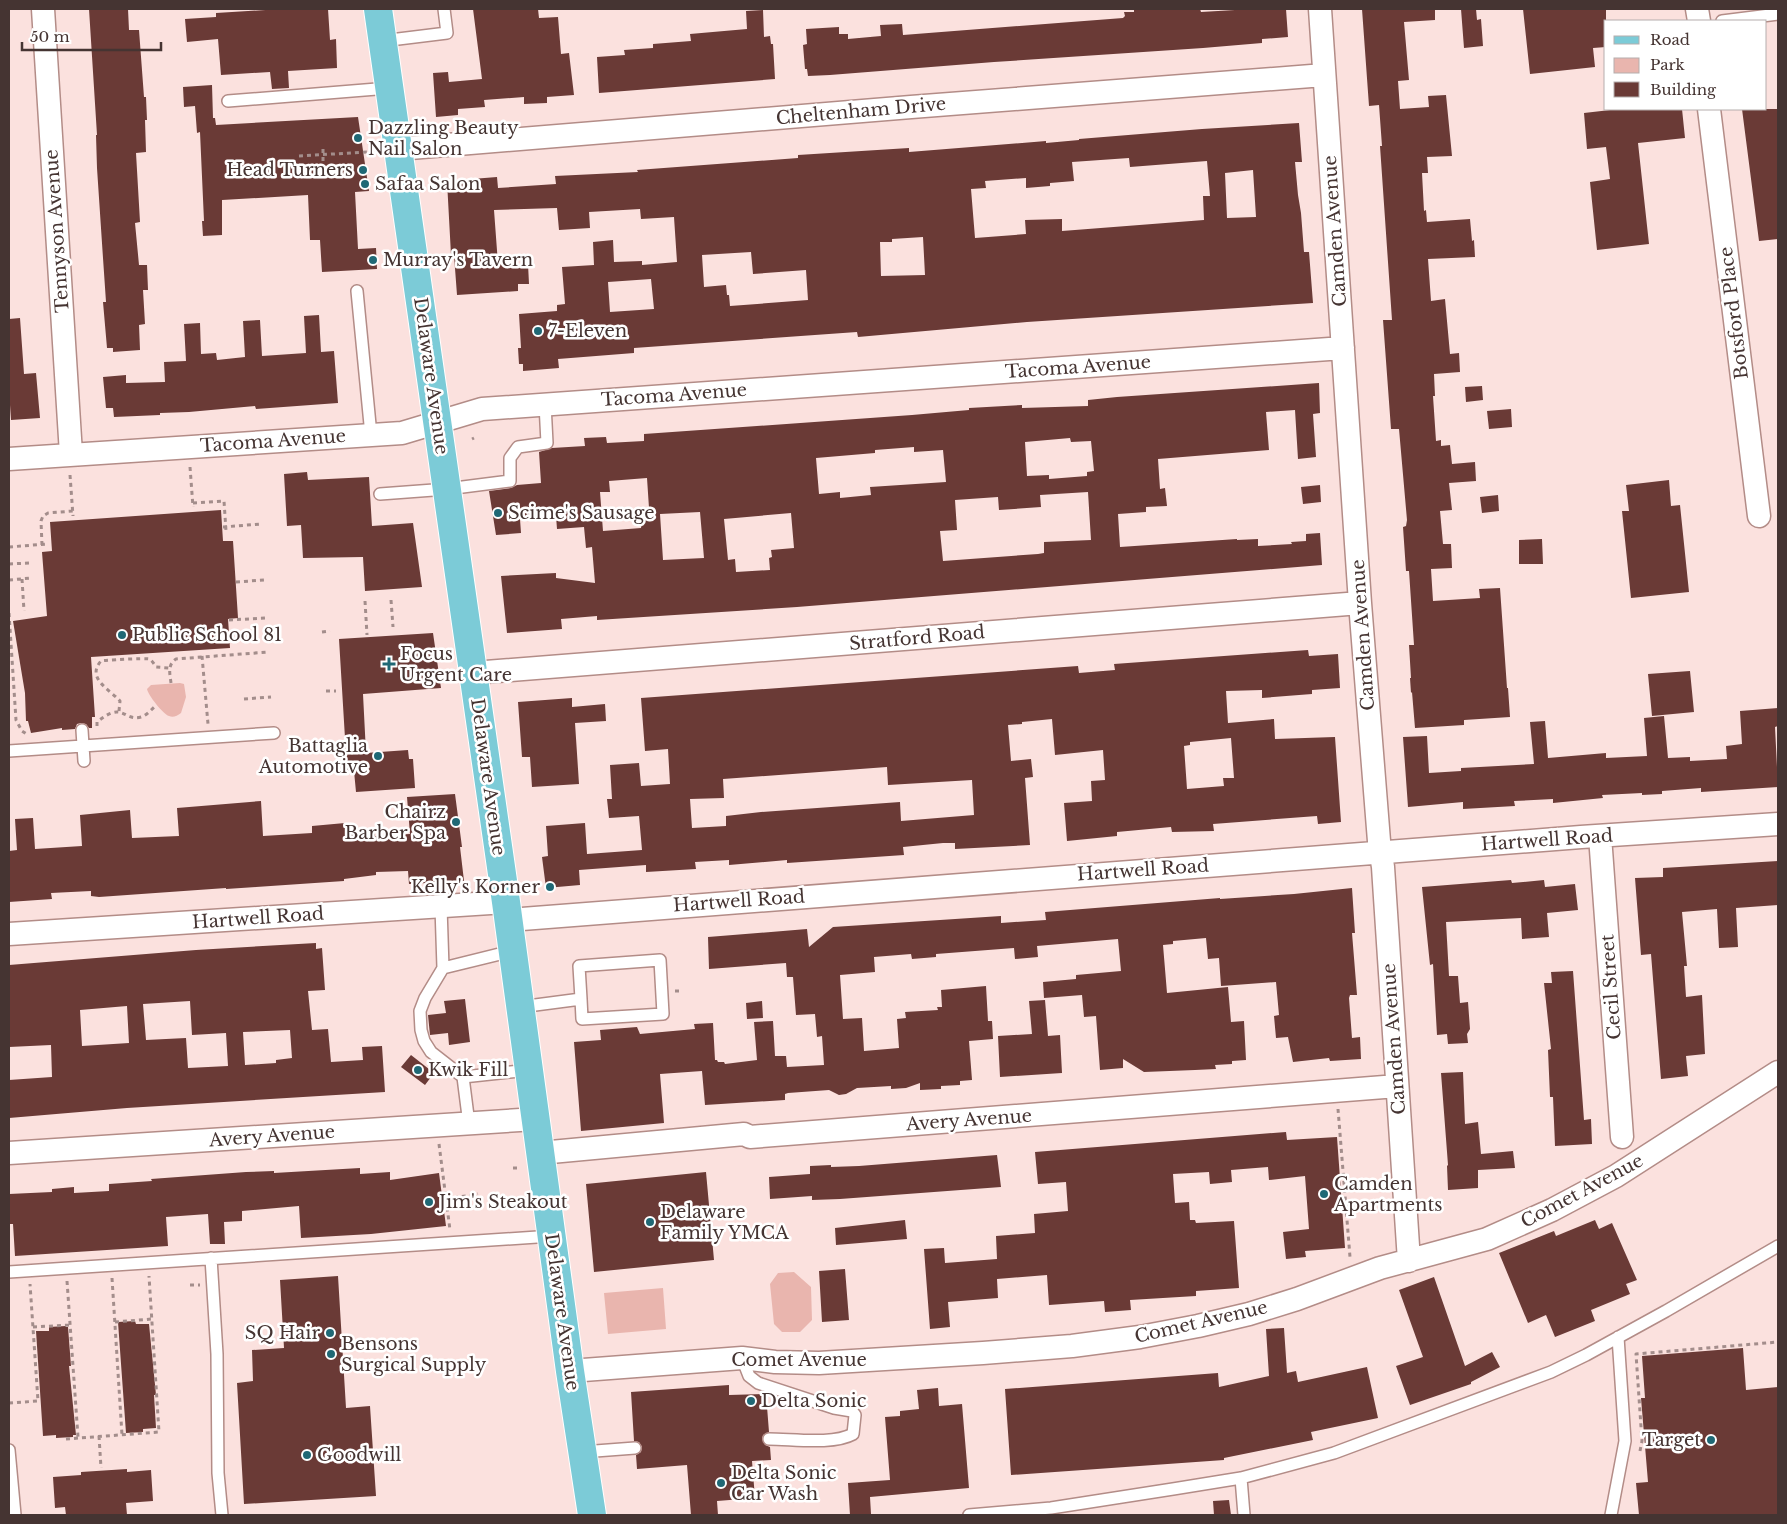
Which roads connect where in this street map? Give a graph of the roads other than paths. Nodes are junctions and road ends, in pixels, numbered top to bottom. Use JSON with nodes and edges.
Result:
{"nodes":[{"id":1,"x":43,"y":9,"type":"edge"},
{"id":2,"x":378,"y":9,"type":"edge"},
{"id":3,"x":444,"y":9,"type":"edge"},
{"id":4,"x":1320,"y":9,"type":"edge"},
{"id":5,"x":1778,"y":14,"type":"edge"},
{"id":6,"x":1730,"y":20,"type":"edge"},
{"id":7,"x":382,"y":41,"type":"junction"},
{"id":8,"x":1324,"y":75,"type":"junction"},
{"id":9,"x":389,"y":88,"type":"junction"},
{"id":10,"x":228,"y":101,"type":"dead end"},
{"id":11,"x":1710,"y":110,"type":"edge"},
{"id":12,"x":398,"y":149,"type":"junction"},
{"id":13,"x":357,"y":291,"type":"dead end"},
{"id":14,"x":1343,"y":348,"type":"junction"},
{"id":15,"x":545,"y":404,"type":"junction"},
{"id":16,"x":437,"y":422,"type":"junction"},
{"id":17,"x":371,"y":435,"type":"junction"},
{"id":18,"x":9,"y":459,"type":"edge"},
{"id":19,"x":70,"y":463,"type":"junction"},
{"id":20,"x":447,"y":489,"type":"junction"},
{"id":21,"x":380,"y":494,"type":"dead end"},
{"id":22,"x":1759,"y":516,"type":"dead end"},
{"id":23,"x":1360,"y":603,"type":"junction"},
{"id":24,"x":473,"y":674,"type":"junction"},
{"id":25,"x":82,"y":730,"type":"dead end"},
{"id":26,"x":274,"y":733,"type":"dead end"},
{"id":27,"x":83,"y":746,"type":"junction"},
{"id":28,"x":9,"y":751,"type":"edge"},
{"id":29,"x":84,"y":761,"type":"dead end"},
{"id":30,"x":1778,"y":824,"type":"edge"},
{"id":31,"x":1600,"y":836,"type":"junction"},
{"id":32,"x":1381,"y":853,"type":"junction"},
{"id":33,"x":441,"y":907,"type":"junction"},
{"id":34,"x":507,"y":911,"type":"junction"},
{"id":35,"x":9,"y":934,"type":"edge"},
{"id":36,"x":512,"y":951,"type":"junction"},
{"id":37,"x":443,"y":968,"type":"junction"},
{"id":38,"x":581,"y":999,"type":"junction"},
{"id":39,"x":520,"y":1008,"type":"junction"},
{"id":40,"x":529,"y":1070,"type":"junction"},
{"id":41,"x":1778,"y":1072,"type":"edge"},
{"id":42,"x":463,"y":1077,"type":"junction"},
{"id":43,"x":1397,"y":1086,"type":"junction"},
{"id":44,"x":536,"y":1119,"type":"junction"},
{"id":45,"x":469,"y":1124,"type":"junction"},
{"id":46,"x":1622,"y":1138,"type":"dead end"},
{"id":47,"x":9,"y":1153,"type":"edge"},
{"id":48,"x":540,"y":1153,"type":"junction"},
{"id":49,"x":552,"y":1236,"type":"junction"},
{"id":50,"x":1778,"y":1246,"type":"edge"},
{"id":51,"x":211,"y":1258,"type":"junction"},
{"id":52,"x":1409,"y":1261,"type":"junction"},
{"id":53,"x":9,"y":1272,"type":"edge"},
{"id":54,"x":1618,"y":1337,"type":"junction"},
{"id":55,"x":742,"y":1358,"type":"junction"},
{"id":56,"x":570,"y":1371,"type":"junction"},
{"id":57,"x":769,"y":1439,"type":"dead end"},
{"id":58,"x":635,"y":1448,"type":"dead end"},
{"id":59,"x":9,"y":1450,"type":"edge"},
{"id":60,"x":582,"y":1452,"type":"junction"},
{"id":61,"x":1241,"y":1478,"type":"junction"},
{"id":62,"x":15,"y":1515,"type":"edge"},
{"id":63,"x":222,"y":1515,"type":"edge"},
{"id":64,"x":592,"y":1515,"type":"edge"},
{"id":65,"x":969,"y":1515,"type":"edge"},
{"id":66,"x":1244,"y":1515,"type":"edge"},
{"id":67,"x":1610,"y":1515,"type":"edge"}],
"edges":[{"from":1,"to":19,"type":"street","name":"Tennyson Avenue"},
{"from":2,"to":7,"type":"main road","name":"Delaware Avenue"},
{"from":3,"to":7,"type":"lane"},
{"from":4,"to":8,"type":"street","name":"Camden Avenue"},
{"from":5,"to":6,"type":"lane"},
{"from":7,"to":9,"type":"main road","name":"Delaware Avenue"},
{"from":8,"to":12,"type":"street","name":"Cheltenham Drive"},
{"from":8,"to":14,"type":"street","name":"Camden Avenue"},
{"from":9,"to":10,"type":"lane"},
{"from":9,"to":12,"type":"main road","name":"Delaware Avenue"},
{"from":11,"to":22,"type":"street","name":"Botsford Place"},
{"from":12,"to":16,"type":"main road","name":"Delaware Avenue"},
{"from":13,"to":17,"type":"lane"},
{"from":14,"to":15,"type":"street","name":"Tacoma Avenue"},
{"from":14,"to":23,"type":"street","name":"Camden Avenue"},
{"from":15,"to":16,"type":"street","name":"Tacoma Avenue"},
{"from":15,"to":20,"type":"lane"},
{"from":16,"to":17,"type":"street","name":"Tacoma Avenue"},
{"from":16,"to":20,"type":"main road","name":"Delaware Avenue"},
{"from":17,"to":19,"type":"street","name":"Tacoma Avenue"},
{"from":18,"to":19,"type":"street","name":"Tacoma Avenue"},
{"from":20,"to":21,"type":"lane"},
{"from":20,"to":24,"type":"main road","name":"Delaware Avenue"},
{"from":23,"to":24,"type":"street","name":"Stratford Road"},
{"from":23,"to":32,"type":"street","name":"Camden Avenue"},
{"from":24,"to":34,"type":"main road","name":"Delaware Avenue"},
{"from":25,"to":27,"type":"lane"},
{"from":26,"to":27,"type":"lane"},
{"from":27,"to":28,"type":"lane"},
{"from":27,"to":29,"type":"lane"},
{"from":30,"to":31,"type":"street","name":"Hartwell Road"},
{"from":31,"to":32,"type":"street","name":"Hartwell Road"},
{"from":31,"to":46,"type":"street","name":"Cecil Street"},
{"from":32,"to":34,"type":"street","name":"Hartwell Road"},
{"from":32,"to":43,"type":"street","name":"Camden Avenue"},
{"from":33,"to":34,"type":"street","name":"Hartwell Road"},
{"from":33,"to":35,"type":"street","name":"Hartwell Road"},
{"from":33,"to":37,"type":"lane"},
{"from":34,"to":36,"type":"main road","name":"Delaware Avenue"},
{"from":36,"to":37,"type":"lane"},
{"from":36,"to":39,"type":"main road","name":"Delaware Avenue"},
{"from":37,"to":42,"type":"lane"},
{"from":38,"to":38,"type":"lane"},
{"from":38,"to":39,"type":"lane"},
{"from":39,"to":40,"type":"main road","name":"Delaware Avenue"},
{"from":40,"to":42,"type":"lane"},
{"from":40,"to":44,"type":"main road","name":"Delaware Avenue"},
{"from":41,"to":52,"type":"street","name":"Comet Avenue"},
{"from":42,"to":45,"type":"lane"},
{"from":43,"to":48,"type":"street","name":"Avery Avenue"},
{"from":43,"to":52,"type":"street","name":"Camden Avenue"},
{"from":44,"to":45,"type":"street","name":"Avery Avenue"},
{"from":44,"to":48,"type":"main road","name":"Delaware Avenue"},
{"from":45,"to":47,"type":"street","name":"Avery Avenue"},
{"from":48,"to":49,"type":"main road","name":"Delaware Avenue"},
{"from":49,"to":51,"type":"lane"},
{"from":49,"to":56,"type":"main road","name":"Delaware Avenue"},
{"from":50,"to":54,"type":"lane"},
{"from":51,"to":53,"type":"lane"},
{"from":51,"to":63,"type":"lane"},
{"from":52,"to":55,"type":"street","name":"Comet Avenue"},
{"from":54,"to":61,"type":"lane"},
{"from":54,"to":67,"type":"lane"},
{"from":55,"to":56,"type":"street","name":"Comet Avenue"},
{"from":55,"to":57,"type":"lane"},
{"from":56,"to":60,"type":"main road","name":"Delaware Avenue"},
{"from":58,"to":60,"type":"lane"},
{"from":59,"to":62,"type":"lane"},
{"from":60,"to":64,"type":"main road","name":"Delaware Avenue"},
{"from":61,"to":65,"type":"lane"},
{"from":61,"to":66,"type":"lane"}]}
